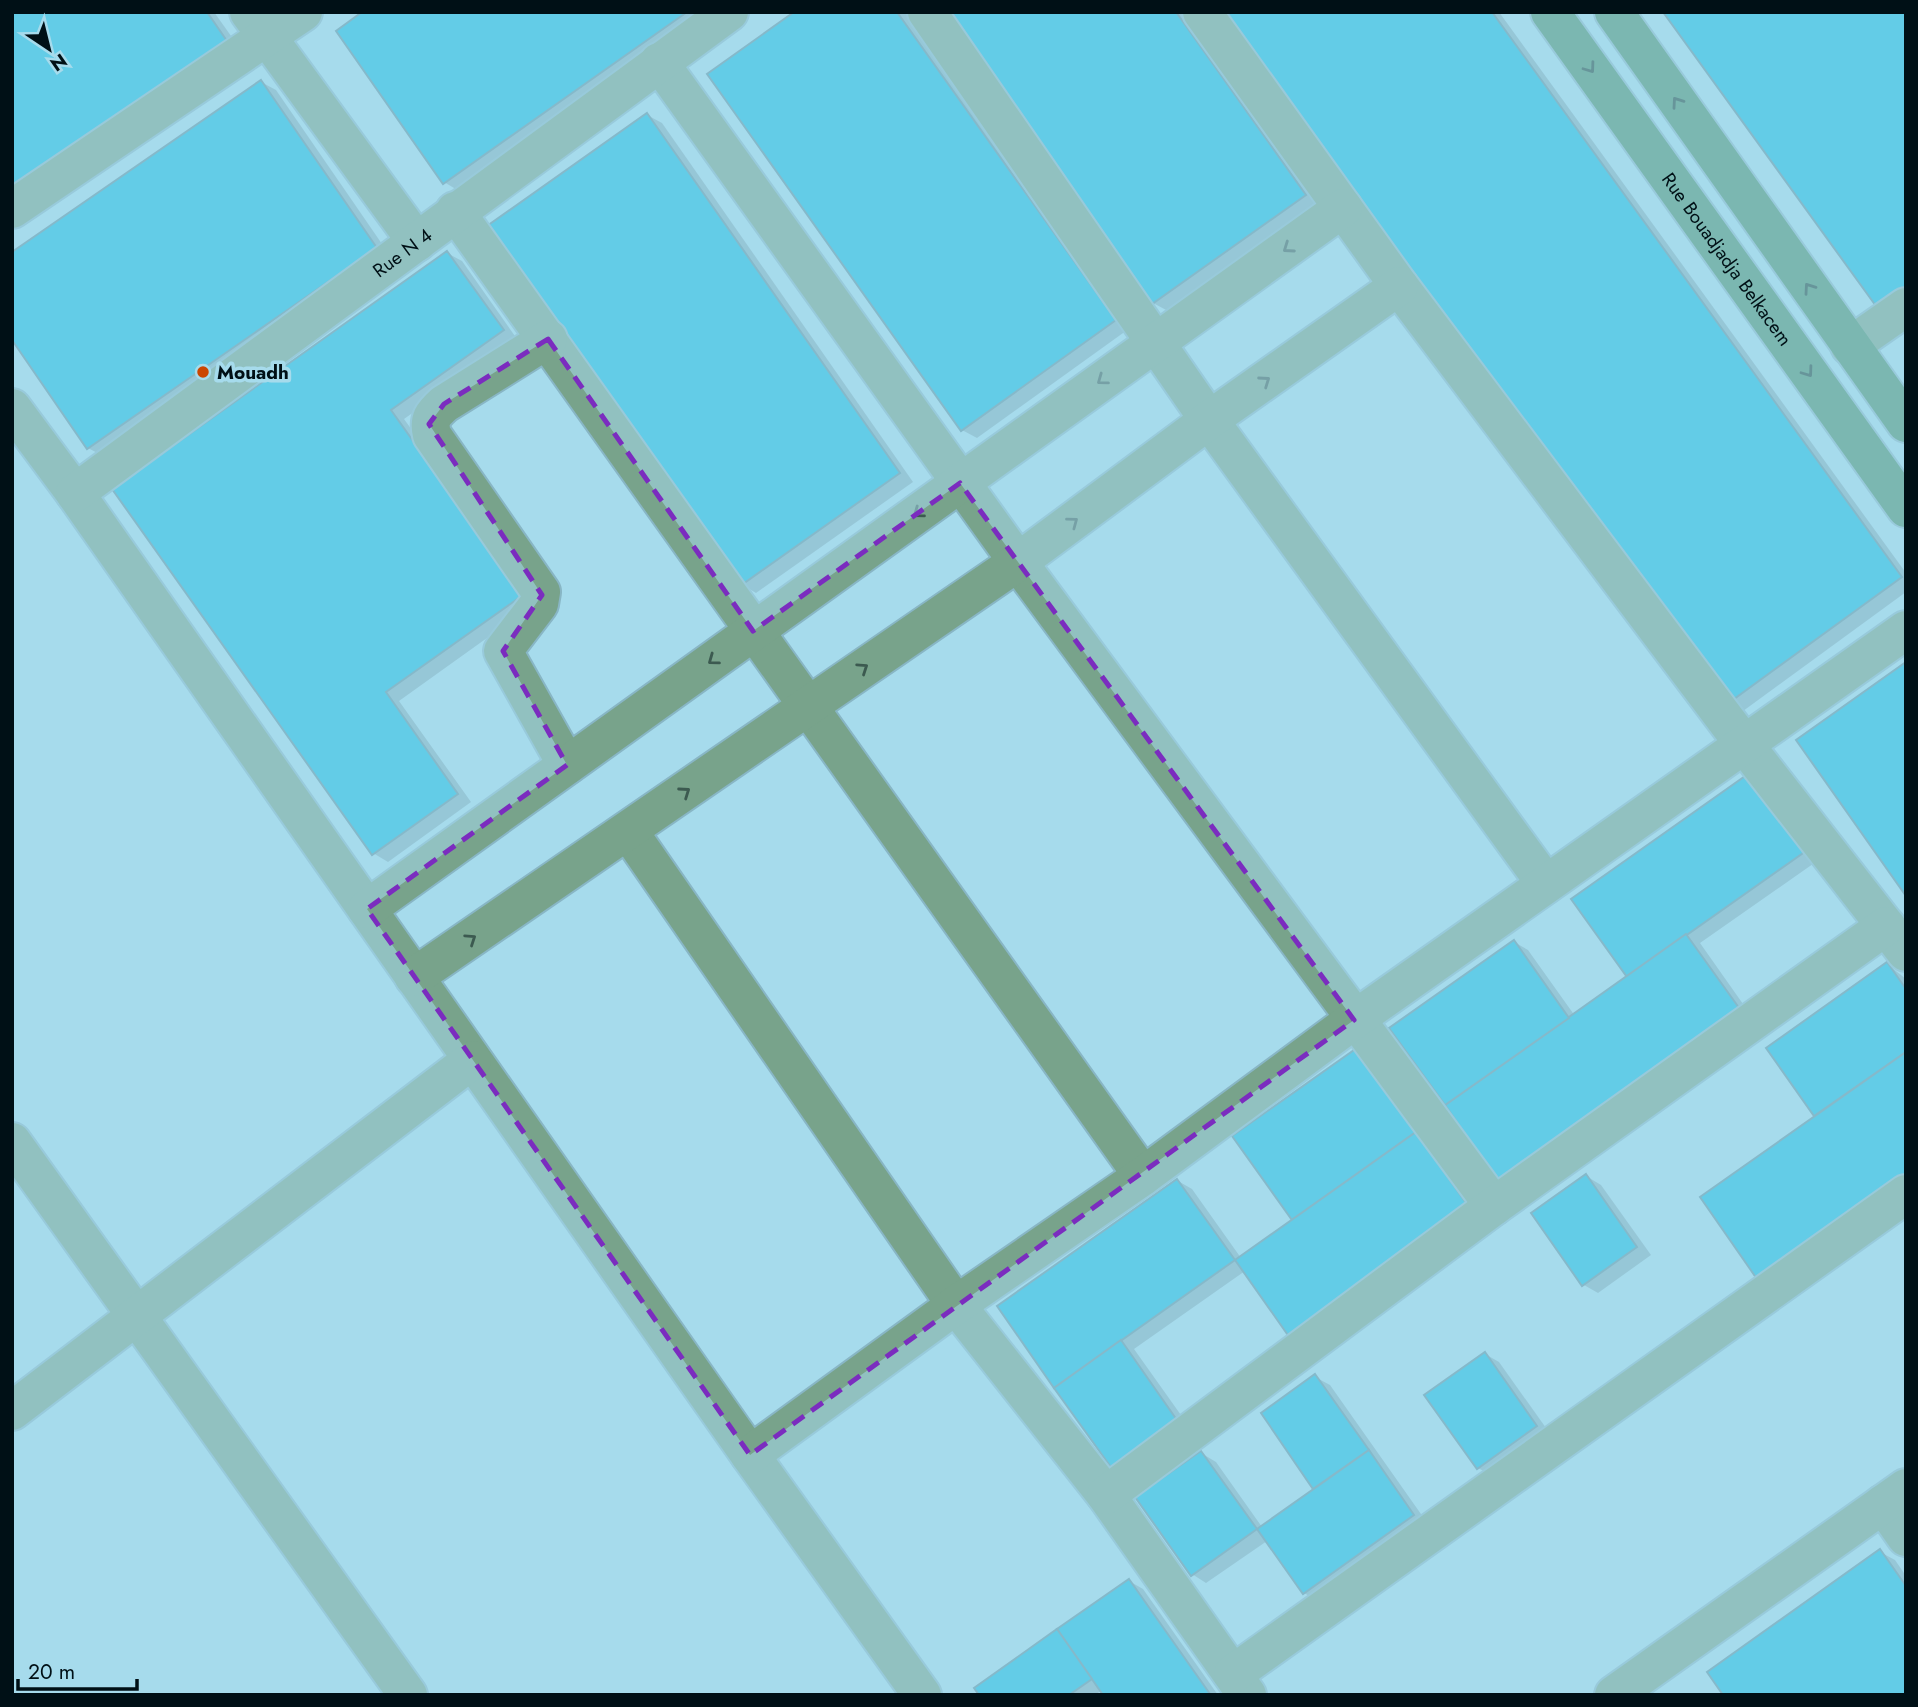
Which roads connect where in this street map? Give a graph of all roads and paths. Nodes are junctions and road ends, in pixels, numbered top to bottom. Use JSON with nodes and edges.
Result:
{"nodes":[{"id":1,"x":303,"y":12,"type":"edge"},
{"id":2,"x":729,"y":12,"type":"edge"},
{"id":3,"x":927,"y":12,"type":"edge"},
{"id":4,"x":1202,"y":12,"type":"edge"},
{"id":5,"x":1550,"y":12,"type":"edge"},
{"id":6,"x":1614,"y":12,"type":"edge"},
{"id":7,"x":258,"y":25,"type":"edge"},
{"id":8,"x":659,"y":62,"type":"junction"},
{"id":9,"x":1343,"y":208,"type":"junction"},
{"id":10,"x":12,"y":209,"type":"edge"},
{"id":11,"x":456,"y":211,"type":"junction"},
{"id":12,"x":417,"y":242,"type":"junction"},
{"id":13,"x":1399,"y":286,"type":"junction"},
{"id":14,"x":1906,"y":307,"type":"edge"},
{"id":15,"x":548,"y":340,"type":"junction"},
{"id":16,"x":1154,"y":342,"type":"junction"},
{"id":17,"x":1850,"y":346,"type":"junction"},
{"id":18,"x":12,"y":408,"type":"edge"},
{"id":19,"x":1209,"y":420,"type":"junction"},
{"id":20,"x":1906,"y":423,"type":"edge"},
{"id":21,"x":960,"y":483,"type":"junction"},
{"id":22,"x":75,"y":493,"type":"junction"},
{"id":23,"x":1906,"y":508,"type":"edge"},
{"id":24,"x":1018,"y":562,"type":"junction"},
{"id":25,"x":1906,"y":630,"type":"edge"},
{"id":26,"x":753,"y":631,"type":"junction"},
{"id":27,"x":807,"y":707,"type":"junction"},
{"id":28,"x":1744,"y":744,"type":"junction"},
{"id":29,"x":567,"y":765,"type":"junction"},
{"id":30,"x":629,"y":831,"type":"junction"},
{"id":31,"x":1546,"y":884,"type":"junction"},
{"id":32,"x":367,"y":909,"type":"junction"},
{"id":33,"x":1896,"y":939,"type":"edge"},
{"id":34,"x":414,"y":977,"type":"junction"},
{"id":35,"x":1354,"y":1020,"type":"junction"},
{"id":36,"x":472,"y":1060,"type":"junction"},
{"id":37,"x":12,"y":1142,"type":"edge"},
{"id":38,"x":1143,"y":1176,"type":"junction"},
{"id":39,"x":1906,"y":1195,"type":"edge"},
{"id":40,"x":1494,"y":1206,"type":"junction"},
{"id":41,"x":956,"y":1305,"type":"junction"},
{"id":42,"x":139,"y":1316,"type":"junction"},
{"id":43,"x":12,"y":1411,"type":"edge"},
{"id":44,"x":750,"y":1455,"type":"junction"},
{"id":45,"x":1106,"y":1495,"type":"junction"},
{"id":46,"x":1894,"y":1496,"type":"edge"},
{"id":47,"x":1906,"y":1537,"type":"edge"},
{"id":48,"x":1240,"y":1685,"type":"edge"},
{"id":49,"x":408,"y":1695,"type":"edge"},
{"id":50,"x":922,"y":1695,"type":"edge"},
{"id":51,"x":1614,"y":1695,"type":"edge"}],
"edges":[{"from":1,"to":7,"type":"street"},
{"from":2,"to":8,"type":"street","name":"Rue N 4"},
{"from":3,"to":16,"type":"street"},
{"from":4,"to":9,"type":"street"},
{"from":5,"to":23,"type":"street","name":"Rue Bouadjadja Belkacem","one_way":true},
{"from":17,"to":6,"type":"street","one_way":true},
{"from":7,"to":10,"type":"street"},
{"from":7,"to":12,"type":"street"},
{"from":8,"to":11,"type":"street","name":"Rue N 4"},
{"from":8,"to":21,"type":"street"},
{"from":9,"to":13,"type":"street"},
{"from":9,"to":16,"type":"street","one_way":true},
{"from":11,"to":12,"type":"street","name":"Rue N 4"},
{"from":11,"to":15,"type":"street"},
{"from":12,"to":22,"type":"street","name":"Rue N 4"},
{"from":19,"to":13,"type":"street","one_way":true},
{"from":13,"to":28,"type":"street"},
{"from":14,"to":17,"type":"street"},
{"from":15,"to":26,"type":"street"},
{"from":15,"to":29,"type":"street"},
{"from":16,"to":19,"type":"street"},
{"from":16,"to":21,"type":"street","one_way":true},
{"from":17,"to":20,"type":"street"},
{"from":18,"to":22,"type":"street"},
{"from":24,"to":19,"type":"street","one_way":true},
{"from":19,"to":31,"type":"street"},
{"from":21,"to":24,"type":"street"},
{"from":21,"to":26,"type":"street","one_way":true},
{"from":22,"to":32,"type":"street"},
{"from":27,"to":24,"type":"street","one_way":true},
{"from":24,"to":35,"type":"street"},
{"from":25,"to":28,"type":"street"},
{"from":26,"to":27,"type":"street"},
{"from":26,"to":29,"type":"street","one_way":true},
{"from":30,"to":27,"type":"street","one_way":true},
{"from":27,"to":38,"type":"street"},
{"from":28,"to":31,"type":"street"},
{"from":28,"to":33,"type":"street"},
{"from":29,"to":32,"type":"street"},
{"from":34,"to":30,"type":"street","one_way":true},
{"from":30,"to":41,"type":"street"},
{"from":31,"to":35,"type":"street"},
{"from":32,"to":34,"type":"street"},
{"from":33,"to":40,"type":"street"},
{"from":34,"to":36,"type":"street"},
{"from":35,"to":38,"type":"street"},
{"from":35,"to":40,"type":"street"},
{"from":36,"to":42,"type":"street"},
{"from":36,"to":44,"type":"street"},
{"from":37,"to":42,"type":"street"},
{"from":38,"to":41,"type":"street"},
{"from":39,"to":48,"type":"street"},
{"from":40,"to":45,"type":"street"},
{"from":41,"to":44,"type":"street"},
{"from":41,"to":45,"type":"street"},
{"from":42,"to":43,"type":"street"},
{"from":42,"to":49,"type":"street"},
{"from":44,"to":50,"type":"street"},
{"from":45,"to":48,"type":"street"},
{"from":46,"to":47,"type":"street"},
{"from":46,"to":51,"type":"street"}]}
